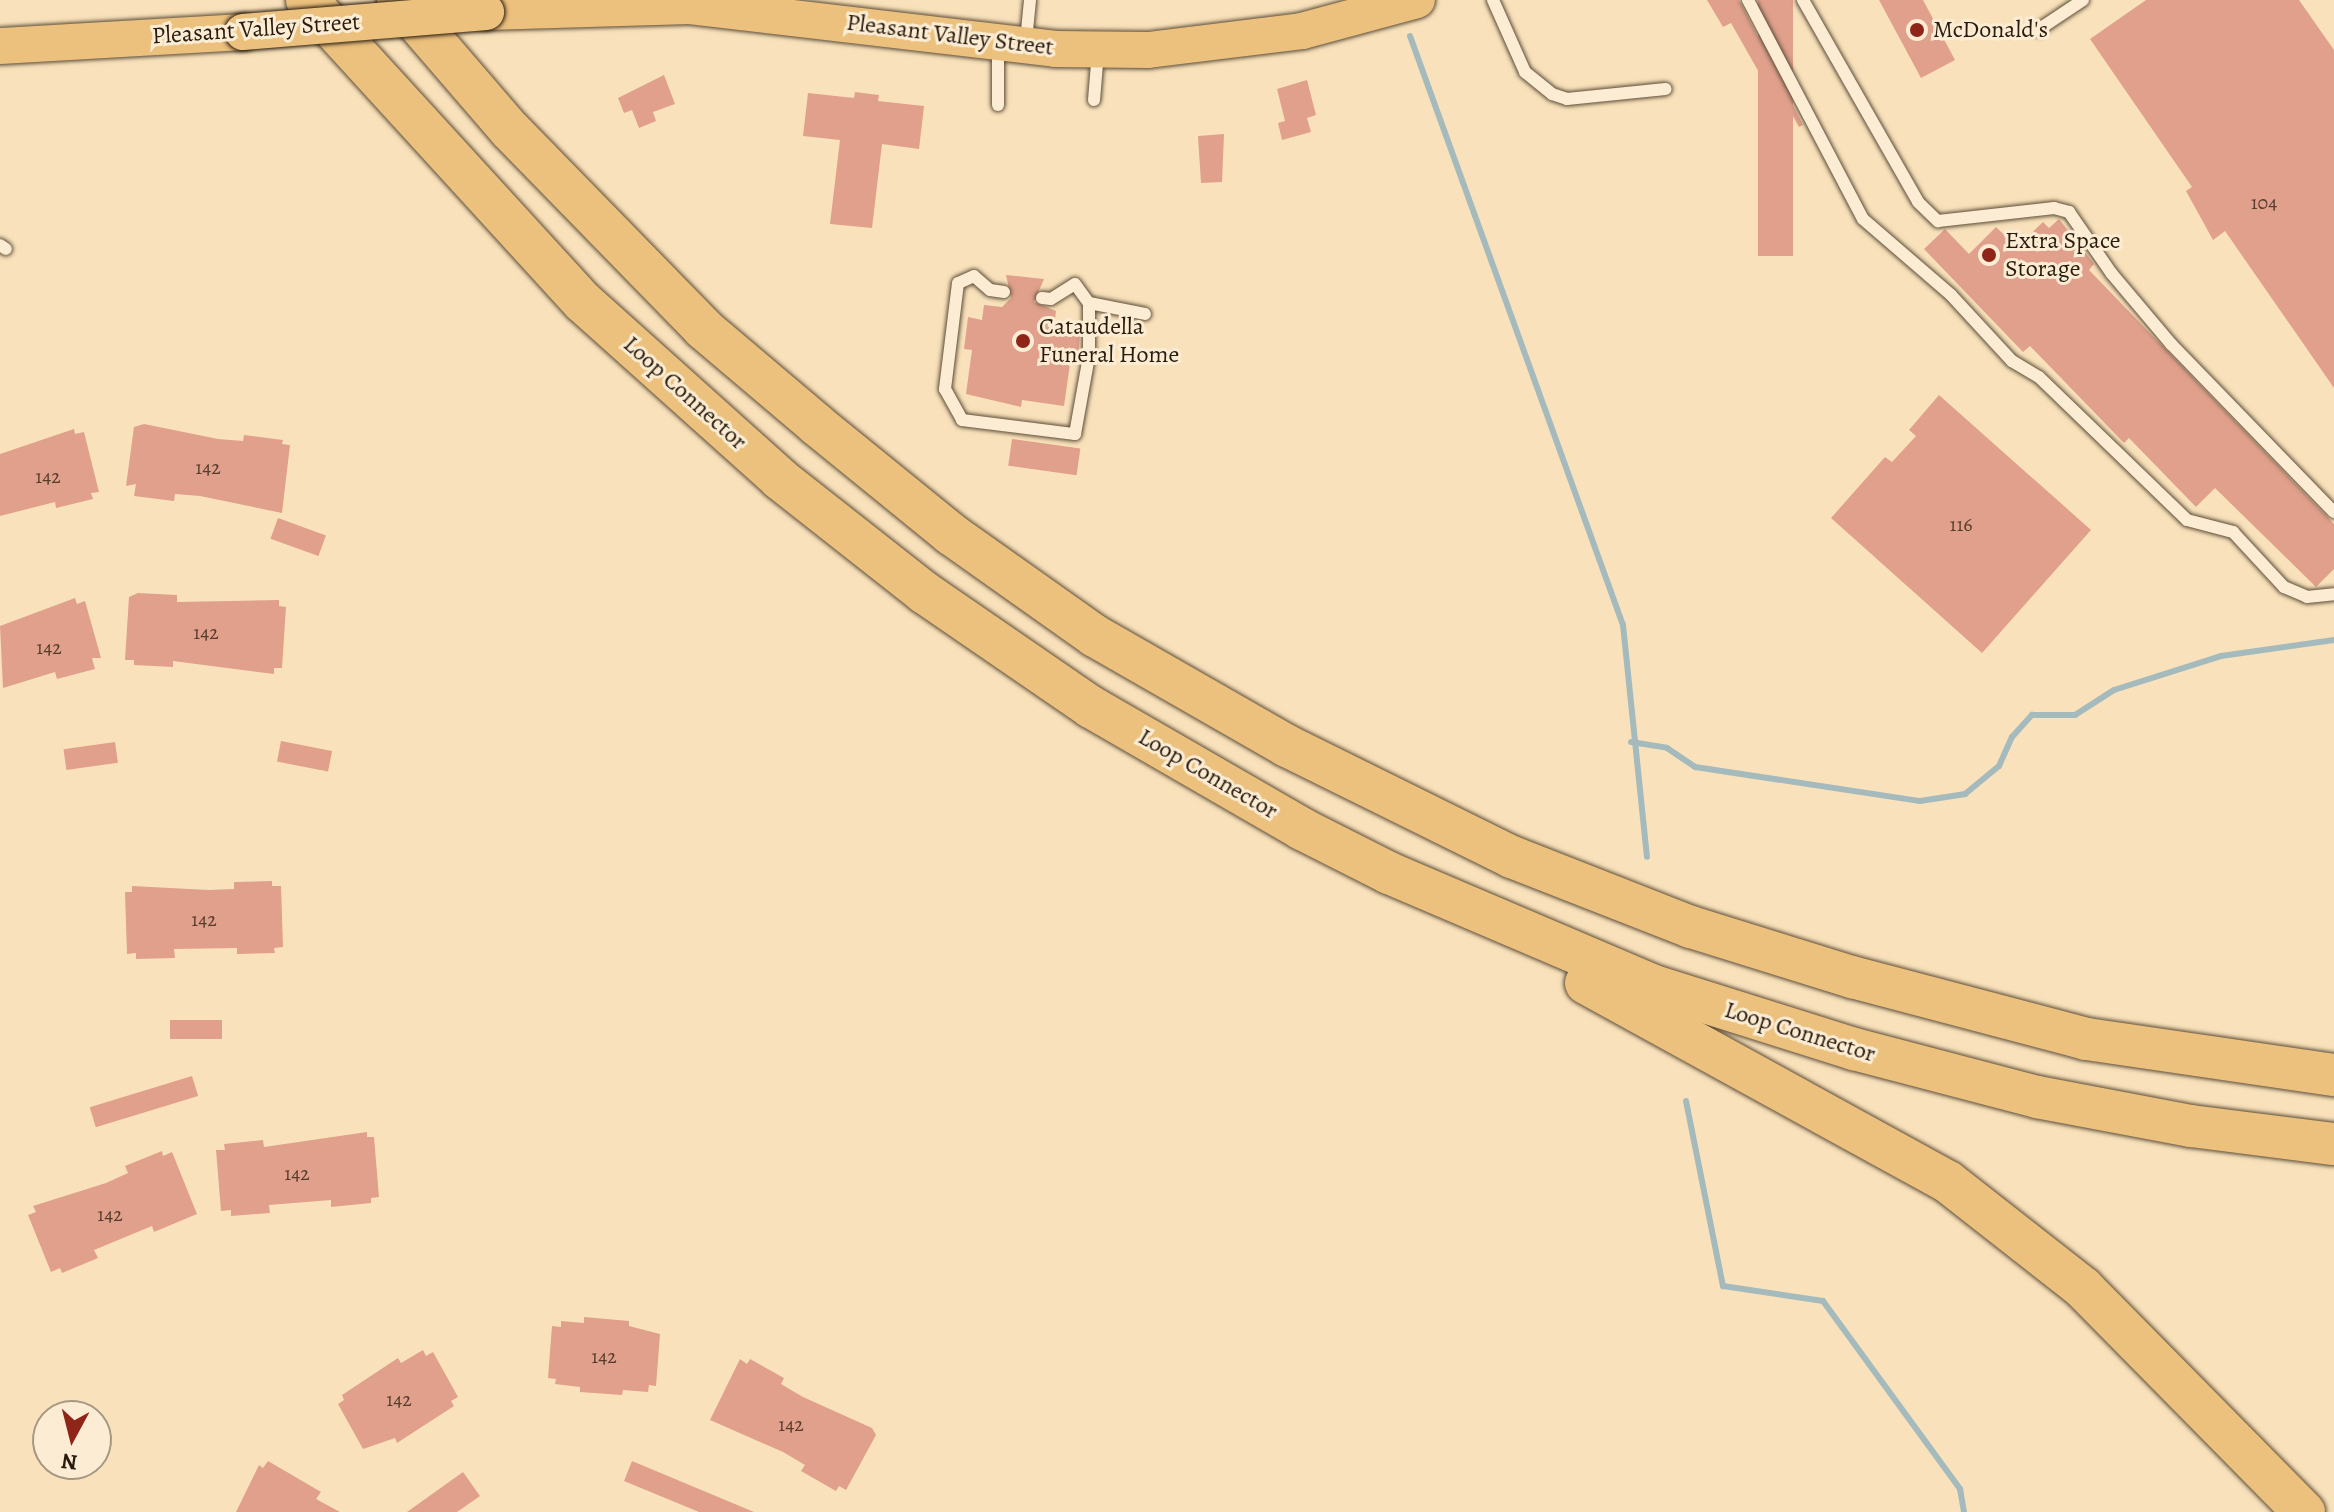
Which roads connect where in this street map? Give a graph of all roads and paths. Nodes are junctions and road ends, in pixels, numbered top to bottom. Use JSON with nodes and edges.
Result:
{"nodes":[{"id":1,"x":307,"y":0,"type":"edge"},
{"id":2,"x":398,"y":0,"type":"edge"},
{"id":3,"x":1030,"y":0,"type":"edge"},
{"id":4,"x":1417,"y":0,"type":"edge"},
{"id":5,"x":1493,"y":0,"type":"edge"},
{"id":6,"x":1748,"y":0,"type":"edge"},
{"id":7,"x":1803,"y":0,"type":"edge"},
{"id":8,"x":2083,"y":0,"type":"edge"},
{"id":9,"x":2038,"y":30,"type":"dead end"},
{"id":10,"x":1012,"y":45,"type":"junction"},
{"id":11,"x":0,"y":46,"type":"edge"},
{"id":12,"x":1098,"y":50,"type":"junction"},
{"id":13,"x":1665,"y":89,"type":"dead end"},
{"id":14,"x":1094,"y":100,"type":"dead end"},
{"id":15,"x":998,"y":105,"type":"dead end"},
{"id":16,"x":1004,"y":292,"type":"dead end"},
{"id":17,"x":1042,"y":298,"type":"dead end"},
{"id":18,"x":1089,"y":303,"type":"junction"},
{"id":19,"x":1145,"y":314,"type":"dead end"},
{"id":20,"x":2334,"y":512,"type":"edge"},
{"id":21,"x":2334,"y":594,"type":"edge"},
{"id":22,"x":1389,"y":873,"type":"junction"},
{"id":23,"x":2009,"y":1018,"type":"junction"},
{"id":24,"x":2334,"y":1045,"type":"edge"},
{"id":25,"x":2334,"y":1075,"type":"edge"},
{"id":26,"x":2334,"y":1144,"type":"edge"},
{"id":27,"x":2304,"y":1512,"type":"edge"}],
"edges":[{"from":1,"to":22,"type":"highway","name":"Loop Connector"},
{"from":2,"to":23,"type":"highway"},
{"from":3,"to":10,"type":"lane"},
{"from":4,"to":12,"type":"main road","name":"Pleasant Valley Street"},
{"from":5,"to":13,"type":"lane"},
{"from":6,"to":21,"type":"lane"},
{"from":7,"to":20,"type":"lane"},
{"from":8,"to":9,"type":"lane"},
{"from":10,"to":11,"type":"main road","name":"Pleasant Valley Street","bridge":true},
{"from":10,"to":12,"type":"main road","name":"Pleasant Valley Street"},
{"from":10,"to":15,"type":"lane"},
{"from":12,"to":14,"type":"lane"},
{"from":16,"to":18,"type":"lane"},
{"from":17,"to":18,"type":"lane"},
{"from":18,"to":19,"type":"lane"},
{"from":22,"to":26,"type":"highway","name":"Loop Connector"},
{"from":22,"to":27,"type":"highway"},
{"from":23,"to":24,"type":"highway"},
{"from":23,"to":25,"type":"highway"}]}
